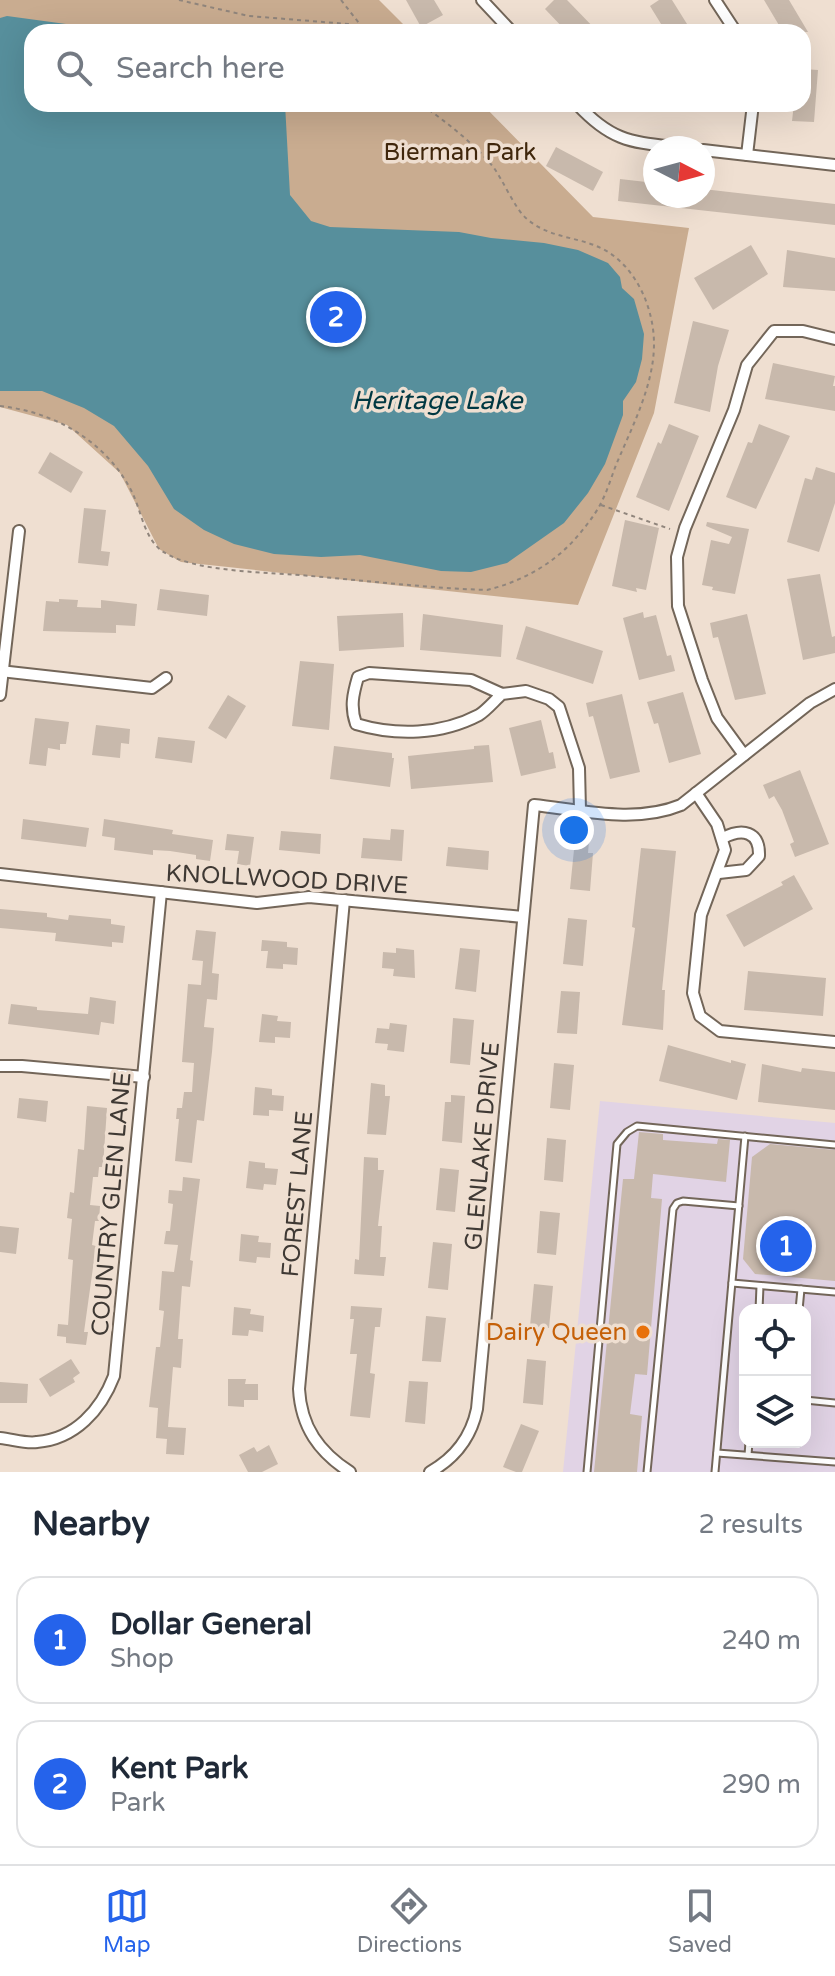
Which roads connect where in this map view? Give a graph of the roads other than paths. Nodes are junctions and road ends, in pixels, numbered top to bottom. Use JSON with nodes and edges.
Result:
{"nodes":[{"id":1,"x":482,"y":0,"type":"edge"},
{"id":2,"x":715,"y":0,"type":"edge"},
{"id":3,"x":504,"y":24,"type":"edge"},
{"id":4,"x":731,"y":24,"type":"edge"},
{"id":5,"x":586,"y":112,"type":"edge"},
{"id":6,"x":752,"y":112,"type":"edge"},
{"id":7,"x":643,"y":142,"type":"edge"},
{"id":8,"x":715,"y":151,"type":"edge"},
{"id":9,"x":747,"y":155,"type":"junction"},
{"id":10,"x":835,"y":165,"type":"edge"},
{"id":11,"x":835,"y":339,"type":"edge"},
{"id":12,"x":19,"y":531,"type":"dead end"},
{"id":13,"x":1,"y":671,"type":"edge"},
{"id":14,"x":166,"y":678,"type":"dead end"},
{"id":15,"x":835,"y":689,"type":"edge"},
{"id":16,"x":502,"y":694,"type":"junction"},
{"id":17,"x":0,"y":695,"type":"edge"},
{"id":18,"x":744,"y":755,"type":"junction"},
{"id":19,"x":696,"y":793,"type":"junction"},
{"id":20,"x":580,"y":810,"type":"junction"},
{"id":21,"x":723,"y":838,"type":"junction"},
{"id":22,"x":719,"y":873,"type":"junction"},
{"id":23,"x":0,"y":874,"type":"edge"},
{"id":24,"x":161,"y":892,"type":"junction"},
{"id":25,"x":344,"y":900,"type":"junction"},
{"id":26,"x":523,"y":917,"type":"junction"},
{"id":27,"x":835,"y":1042,"type":"edge"},
{"id":28,"x":0,"y":1066,"type":"edge"},
{"id":29,"x":144,"y":1077,"type":"junction"},
{"id":30,"x":745,"y":1136,"type":"junction"},
{"id":31,"x":835,"y":1145,"type":"edge"},
{"id":32,"x":739,"y":1206,"type":"junction"},
{"id":33,"x":732,"y":1283,"type":"junction"},
{"id":34,"x":760,"y":1286,"type":"junction"},
{"id":35,"x":801,"y":1289,"type":"junction"},
{"id":36,"x":835,"y":1292,"type":"edge"},
{"id":37,"x":759,"y":1304,"type":"edge"},
{"id":38,"x":800,"y":1304,"type":"edge"},
{"id":39,"x":811,"y":1401,"type":"edge"},
{"id":40,"x":835,"y":1403,"type":"edge"},
{"id":41,"x":0,"y":1438,"type":"edge"},
{"id":42,"x":749,"y":1448,"type":"edge"},
{"id":43,"x":717,"y":1453,"type":"junction"},
{"id":44,"x":748,"y":1455,"type":"junction"},
{"id":45,"x":835,"y":1462,"type":"edge"},
{"id":46,"x":350,"y":1472,"type":"edge"},
{"id":47,"x":430,"y":1472,"type":"edge"},
{"id":48,"x":587,"y":1472,"type":"edge"},
{"id":49,"x":647,"y":1472,"type":"edge"},
{"id":50,"x":715,"y":1472,"type":"edge"}],
"edges":[{"from":1,"to":3,"type":"street"},
{"from":2,"to":4,"type":"street"},
{"from":5,"to":7,"type":"street"},
{"from":6,"to":9,"type":"street"},
{"from":8,"to":9,"type":"street"},
{"from":9,"to":10,"type":"street"},
{"from":11,"to":18,"type":"street"},
{"from":12,"to":13,"type":"street"},
{"from":13,"to":14,"type":"street"},
{"from":13,"to":17,"type":"street"},
{"from":15,"to":18,"type":"street"},
{"from":16,"to":16,"type":"street"},
{"from":16,"to":20,"type":"street"},
{"from":18,"to":19,"type":"street"},
{"from":19,"to":20,"type":"street"},
{"from":19,"to":21,"type":"street"},
{"from":20,"to":26,"type":"street","name":"GLENLAKE DRIVE"},
{"from":21,"to":22,"type":"street"},
{"from":21,"to":22,"type":"street"},
{"from":22,"to":27,"type":"street"},
{"from":23,"to":24,"type":"street","name":"KNOLLWOOD DRIVE"},
{"from":24,"to":25,"type":"street","name":"KNOLLWOOD DRIVE"},
{"from":24,"to":29,"type":"street","name":"COUNTRY GLEN LANE"},
{"from":25,"to":26,"type":"street","name":"KNOLLWOOD DRIVE"},
{"from":25,"to":46,"type":"street","name":"FOREST LANE"},
{"from":26,"to":47,"type":"street","name":"GLENLAKE DRIVE"},
{"from":28,"to":29,"type":"street"},
{"from":29,"to":41,"type":"street","name":"COUNTRY GLEN LANE"},
{"from":30,"to":31,"type":"lane"},
{"from":30,"to":32,"type":"lane"},
{"from":30,"to":48,"type":"lane"},
{"from":32,"to":33,"type":"lane"},
{"from":32,"to":49,"type":"lane"},
{"from":33,"to":34,"type":"lane"},
{"from":33,"to":43,"type":"lane"},
{"from":34,"to":35,"type":"lane"},
{"from":34,"to":37,"type":"lane"},
{"from":35,"to":36,"type":"lane"},
{"from":35,"to":38,"type":"lane"},
{"from":39,"to":40,"type":"lane"},
{"from":42,"to":44,"type":"lane"},
{"from":43,"to":44,"type":"lane"},
{"from":43,"to":50,"type":"lane"},
{"from":44,"to":45,"type":"lane"}]}
